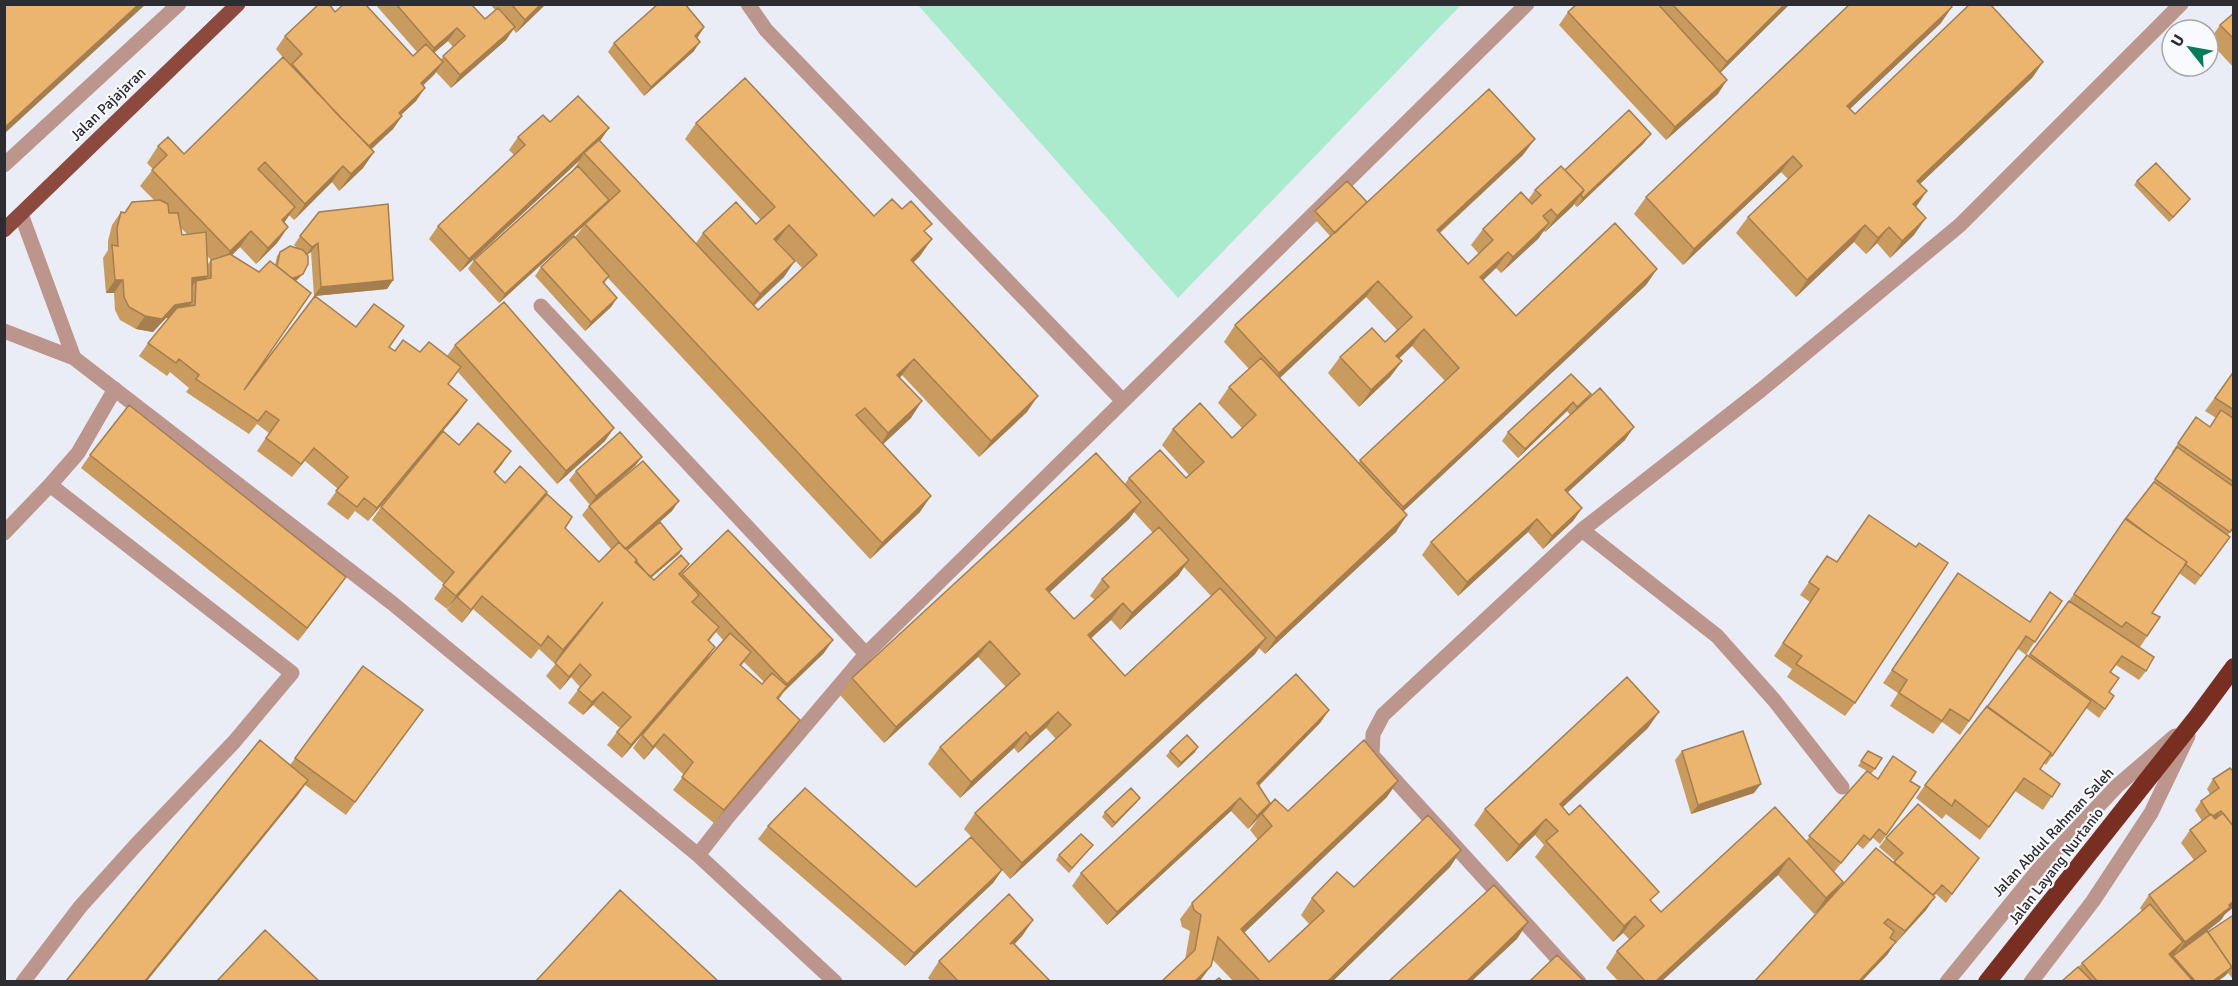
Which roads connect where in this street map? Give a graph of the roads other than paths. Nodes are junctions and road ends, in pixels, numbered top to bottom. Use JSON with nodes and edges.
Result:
{"nodes":[{"id":1,"x":179,"y":4,"type":"edge"},
{"id":2,"x":237,"y":4,"type":"edge"},
{"id":3,"x":748,"y":4,"type":"edge"},
{"id":4,"x":1527,"y":4,"type":"edge"},
{"id":5,"x":2181,"y":4,"type":"edge"},
{"id":6,"x":4,"y":165,"type":"edge"},
{"id":7,"x":21,"y":214,"type":"junction"},
{"id":8,"x":4,"y":230,"type":"edge"},
{"id":9,"x":541,"y":306,"type":"dead end"},
{"id":10,"x":4,"y":331,"type":"edge"},
{"id":11,"x":74,"y":358,"type":"junction"},
{"id":12,"x":115,"y":389,"type":"junction"},
{"id":13,"x":1123,"y":401,"type":"junction"},
{"id":14,"x":50,"y":485,"type":"junction"},
{"id":15,"x":6,"y":530,"type":"edge"},
{"id":16,"x":1582,"y":530,"type":"junction"},
{"id":17,"x":866,"y":654,"type":"junction"},
{"id":18,"x":2234,"y":667,"type":"edge"},
{"id":19,"x":2197,"y":717,"type":"junction"},
{"id":20,"x":1842,"y":787,"type":"dead end"},
{"id":21,"x":698,"y":855,"type":"junction"},
{"id":22,"x":23,"y":981,"type":"edge"},
{"id":23,"x":835,"y":981,"type":"edge"},
{"id":24,"x":1579,"y":981,"type":"edge"},
{"id":25,"x":1947,"y":981,"type":"edge"},
{"id":26,"x":1987,"y":981,"type":"edge"},
{"id":27,"x":2031,"y":981,"type":"edge"}],
"edges":[{"from":1,"to":6,"type":"street"},
{"from":2,"to":7,"type":"main road","name":"Jalan Pajajaran"},
{"from":3,"to":13,"type":"street"},
{"from":4,"to":13,"type":"street"},
{"from":5,"to":16,"type":"street"},
{"from":7,"to":8,"type":"main road","name":"Jalan Pajajaran"},
{"from":7,"to":11,"type":"street"},
{"from":9,"to":17,"type":"street"},
{"from":10,"to":11,"type":"street"},
{"from":11,"to":12,"type":"street"},
{"from":12,"to":14,"type":"street"},
{"from":12,"to":21,"type":"street"},
{"from":13,"to":17,"type":"street"},
{"from":14,"to":15,"type":"street"},
{"from":14,"to":22,"type":"street"},
{"from":16,"to":20,"type":"street"},
{"from":16,"to":24,"type":"street"},
{"from":17,"to":21,"type":"street"},
{"from":18,"to":19,"type":"highway","name":"Jalan Abdul Rahman Saleh"},
{"from":19,"to":25,"type":"street","name":"Jalan Abdul Rahman Saleh"},
{"from":19,"to":26,"type":"highway","name":"Jalan Layang Nurtanio"},
{"from":19,"to":27,"type":"street","name":"Jalan Abdul Rahman Saleh"},
{"from":21,"to":23,"type":"street"}]}
